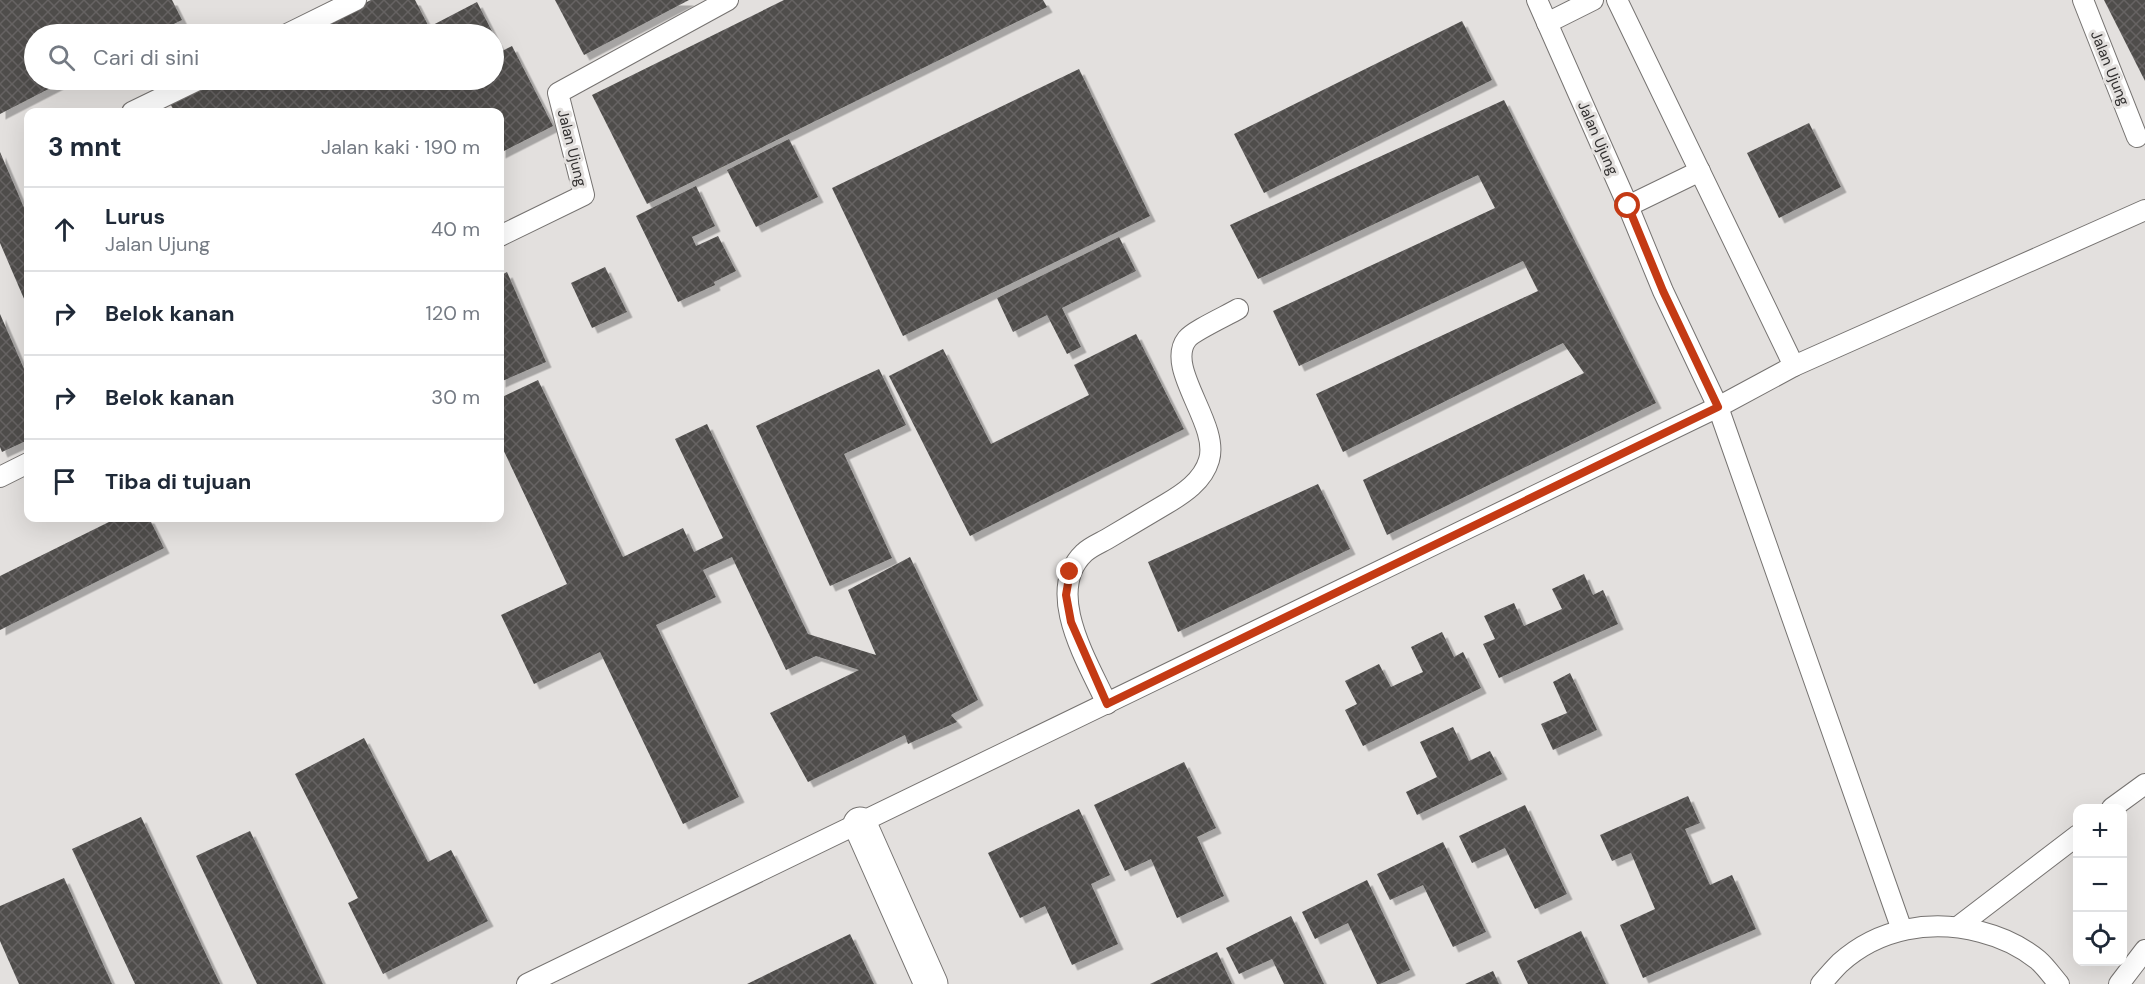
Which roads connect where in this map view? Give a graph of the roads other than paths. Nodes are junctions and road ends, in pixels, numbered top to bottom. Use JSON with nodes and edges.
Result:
{"nodes":[{"id":1,"x":356,"y":0,"type":"edge"},
{"id":2,"x":728,"y":0,"type":"edge"},
{"id":3,"x":1537,"y":0,"type":"edge"},
{"id":4,"x":1593,"y":0,"type":"edge"},
{"id":5,"x":1617,"y":0,"type":"edge"},
{"id":6,"x":2083,"y":0,"type":"edge"},
{"id":7,"x":1547,"y":23,"type":"junction"},
{"id":8,"x":307,"y":24,"type":"edge"},
{"id":9,"x":177,"y":90,"type":"edge"},
{"id":10,"x":140,"y":108,"type":"edge"},
{"id":11,"x":2137,"y":137,"type":"dead end"},
{"id":12,"x":1700,"y":171,"type":"junction"},
{"id":13,"x":1628,"y":206,"type":"junction"},
{"id":14,"x":2145,"y":210,"type":"edge"},
{"id":15,"x":504,"y":234,"type":"edge"},
{"id":16,"x":1238,"y":309,"type":"dead end"},
{"id":17,"x":1794,"y":366,"type":"junction"},
{"id":18,"x":1718,"y":407,"type":"junction"},
{"id":19,"x":24,"y":466,"type":"edge"},
{"id":20,"x":0,"y":477,"type":"edge"},
{"id":21,"x":1107,"y":704,"type":"junction"},
{"id":22,"x":2145,"y":784,"type":"edge"},
{"id":23,"x":2118,"y":804,"type":"edge"},
{"id":24,"x":860,"y":824,"type":"junction"},
{"id":25,"x":2073,"y":839,"type":"edge"},
{"id":26,"x":1959,"y":926,"type":"junction"},
{"id":27,"x":1902,"y":930,"type":"junction"},
{"id":28,"x":2145,"y":950,"type":"edge"},
{"id":29,"x":527,"y":984,"type":"edge"},
{"id":30,"x":931,"y":984,"type":"edge"},
{"id":31,"x":1821,"y":984,"type":"edge"},
{"id":32,"x":2060,"y":984,"type":"edge"},
{"id":33,"x":2119,"y":984,"type":"edge"}],
"edges":[{"from":1,"to":8,"type":"lane"},
{"from":2,"to":15,"type":"lane","name":"Jalan Ujung"},
{"from":3,"to":7,"type":"lane","name":"Jalan Ujung"},
{"from":4,"to":7,"type":"lane"},
{"from":5,"to":12,"type":"lane"},
{"from":6,"to":11,"type":"lane","name":"Jalan Ujung"},
{"from":7,"to":13,"type":"lane","name":"Jalan Ujung"},
{"from":9,"to":10,"type":"lane"},
{"from":12,"to":13,"type":"lane"},
{"from":12,"to":17,"type":"lane"},
{"from":13,"to":18,"type":"lane","name":"Jalan Ujung"},
{"from":14,"to":17,"type":"lane"},
{"from":16,"to":21,"type":"lane"},
{"from":17,"to":18,"type":"lane"},
{"from":18,"to":21,"type":"lane"},
{"from":18,"to":27,"type":"lane","name":"Jalan Ujung"},
{"from":19,"to":20,"type":"lane"},
{"from":21,"to":24,"type":"lane"},
{"from":22,"to":23,"type":"lane"},
{"from":24,"to":29,"type":"lane"},
{"from":24,"to":30,"type":"street"},
{"from":25,"to":26,"type":"lane"},
{"from":26,"to":27,"type":"lane"},
{"from":26,"to":32,"type":"lane"},
{"from":27,"to":31,"type":"lane"},
{"from":28,"to":33,"type":"lane"}]}
